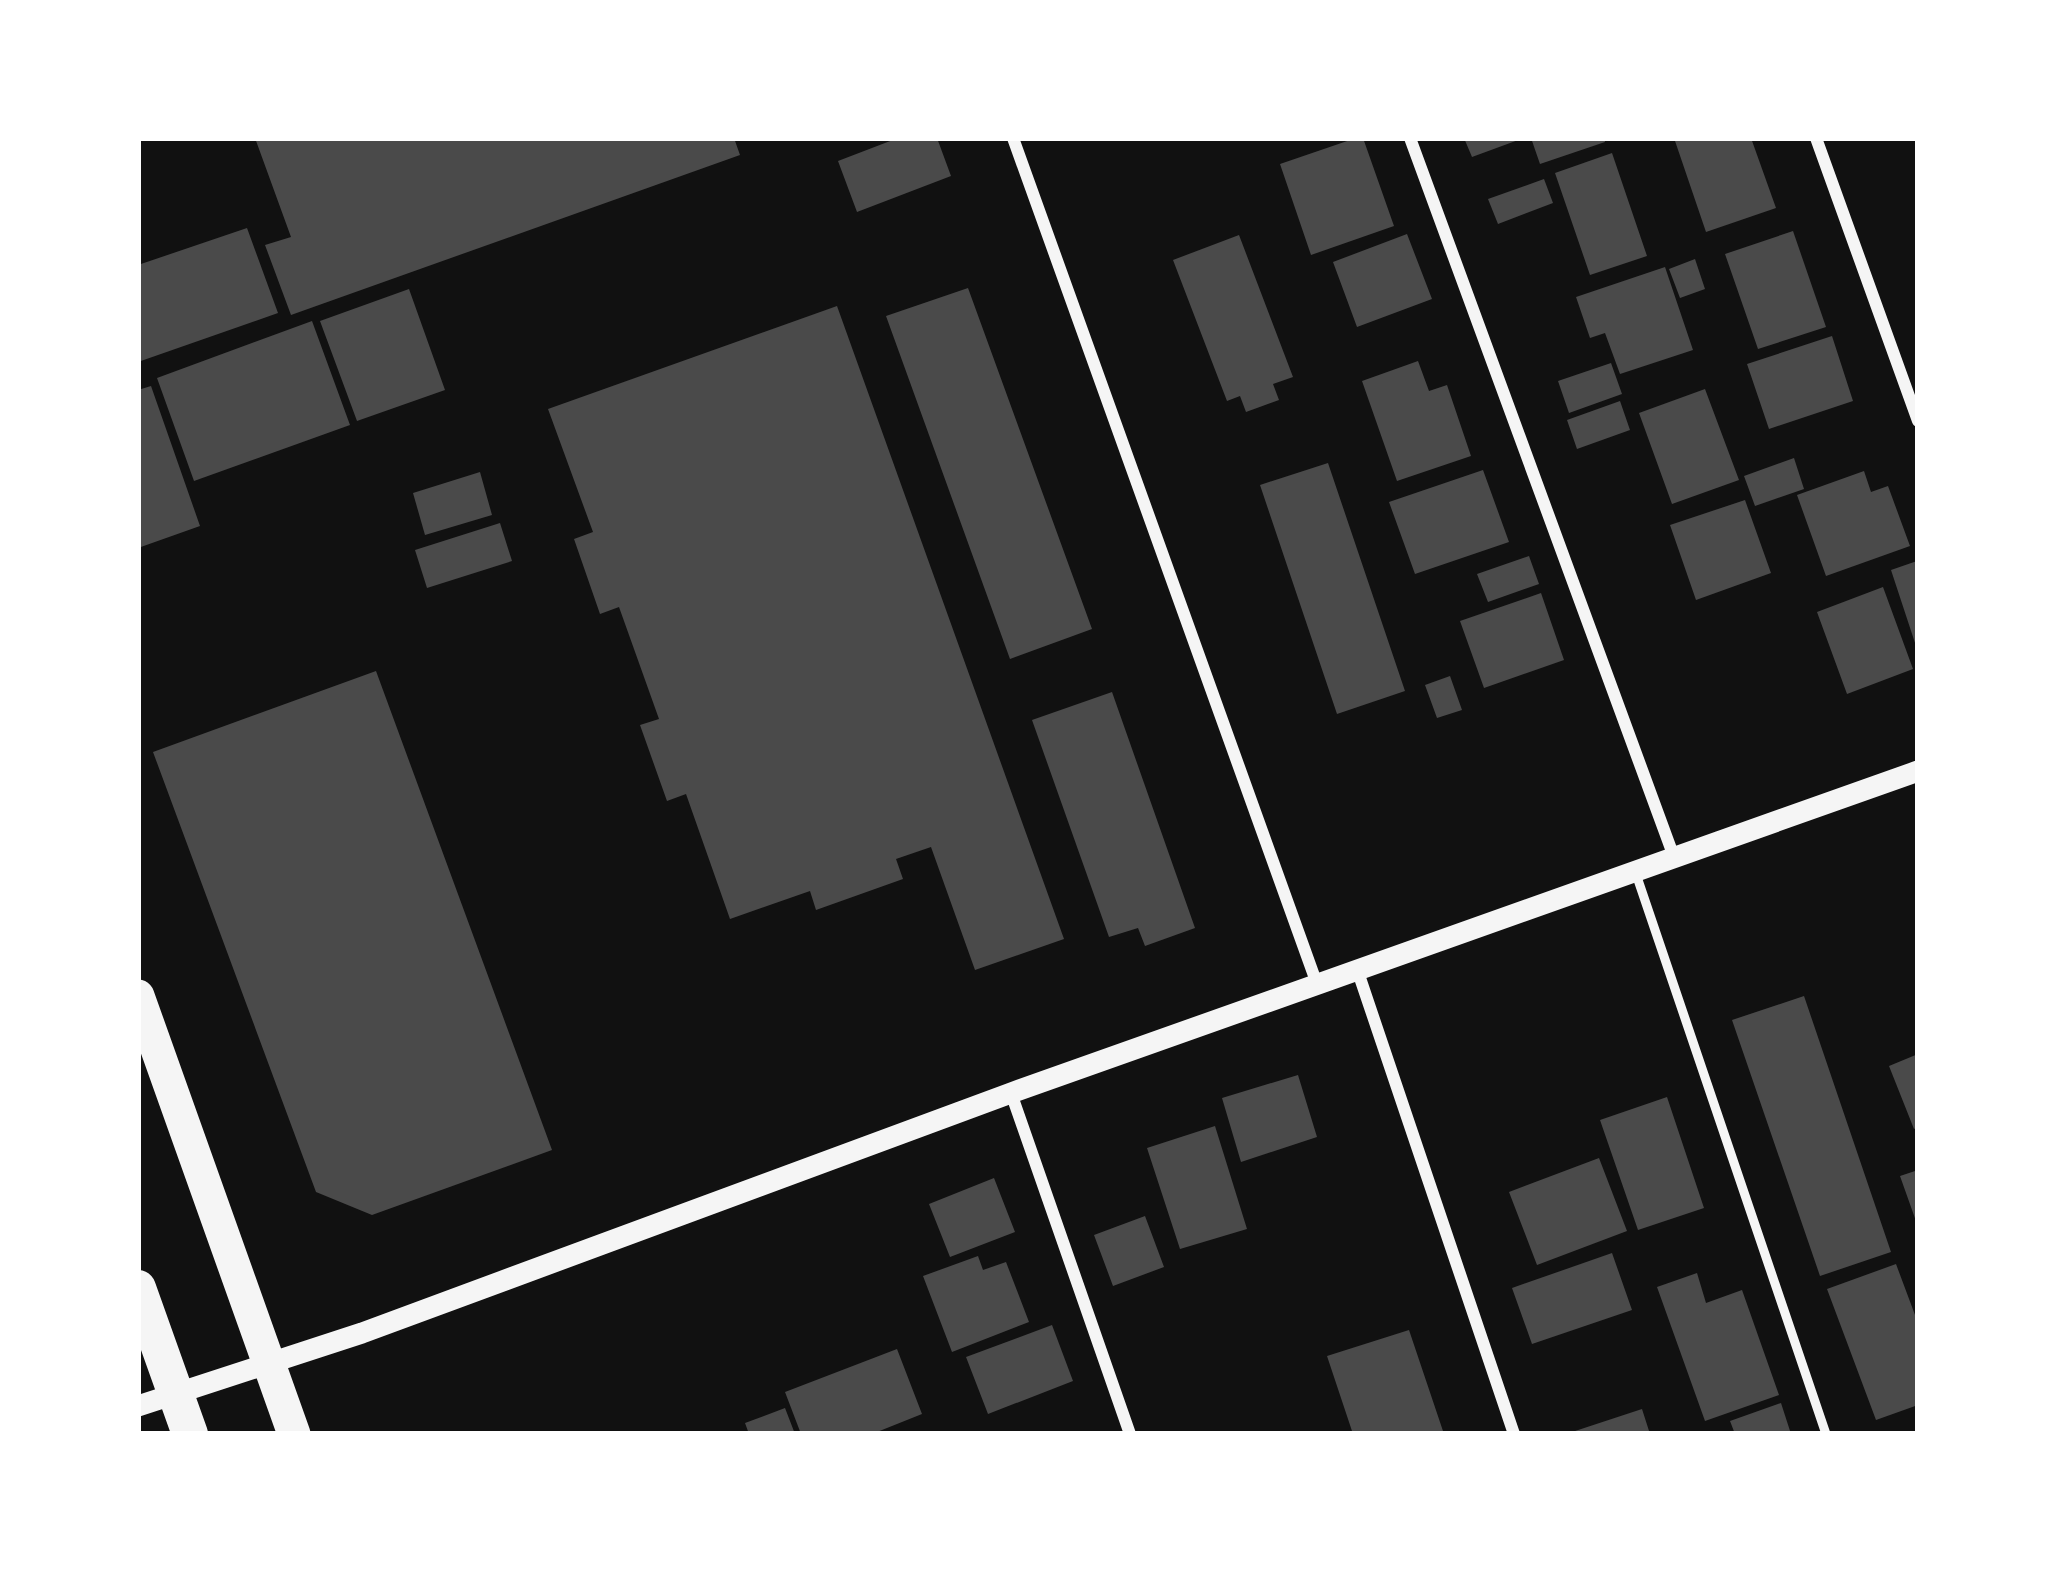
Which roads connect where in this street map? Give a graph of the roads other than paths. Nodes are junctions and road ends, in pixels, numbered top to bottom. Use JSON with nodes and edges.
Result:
{"nodes":[{"id":1,"x":1013,"y":138,"type":"edge"},
{"id":2,"x":1410,"y":138,"type":"edge"},
{"id":3,"x":1816,"y":138,"type":"edge"},
{"id":4,"x":1918,"y":422,"type":"edge"},
{"id":5,"x":1918,"y":771,"type":"edge"},
{"id":6,"x":1674,"y":857,"type":"junction"},
{"id":7,"x":1634,"y":871,"type":"junction"},
{"id":8,"x":1357,"y":969,"type":"junction"},
{"id":9,"x":1317,"y":984,"type":"junction"},
{"id":10,"x":138,"y":996,"type":"edge"},
{"id":11,"x":1011,"y":1093,"type":"junction"},
{"id":12,"x":138,"y":1288,"type":"edge"},
{"id":13,"x":269,"y":1363,"type":"junction"},
{"id":14,"x":138,"y":1406,"type":"edge"},
{"id":15,"x":190,"y":1434,"type":"edge"},
{"id":16,"x":294,"y":1434,"type":"edge"},
{"id":17,"x":1130,"y":1434,"type":"edge"},
{"id":18,"x":1514,"y":1434,"type":"edge"},
{"id":19,"x":1826,"y":1434,"type":"edge"}],
"edges":[{"from":1,"to":9,"type":"street"},
{"from":2,"to":6,"type":"street"},
{"from":3,"to":4,"type":"street"},
{"from":5,"to":6,"type":"street"},
{"from":6,"to":7,"type":"street"},
{"from":7,"to":8,"type":"street"},
{"from":7,"to":19,"type":"lane"},
{"from":8,"to":9,"type":"street"},
{"from":8,"to":18,"type":"street"},
{"from":9,"to":11,"type":"street"},
{"from":10,"to":13,"type":"highway"},
{"from":11,"to":13,"type":"street"},
{"from":11,"to":17,"type":"street"},
{"from":12,"to":15,"type":"highway"},
{"from":13,"to":14,"type":"street"},
{"from":13,"to":16,"type":"highway"}]}
